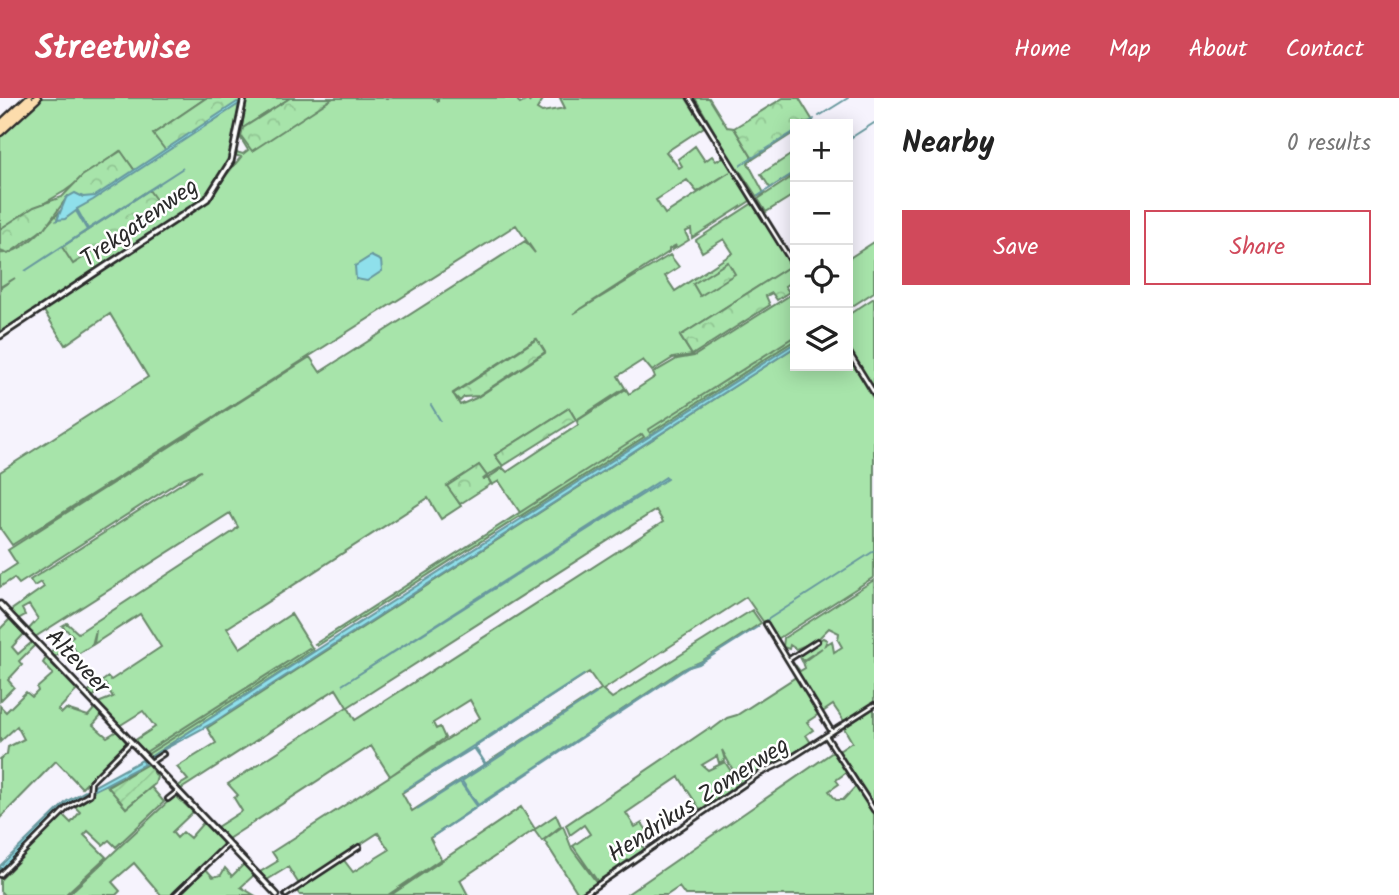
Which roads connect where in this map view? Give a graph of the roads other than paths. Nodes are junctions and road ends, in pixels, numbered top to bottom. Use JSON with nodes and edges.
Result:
{"nodes":[{"id":1,"x":29,"y":98,"type":"edge"},
{"id":2,"x":37,"y":98,"type":"edge"},
{"id":3,"x":244,"y":98,"type":"edge"},
{"id":4,"x":690,"y":98,"type":"edge"},
{"id":5,"x":0,"y":125,"type":"edge"},
{"id":6,"x":0,"y":132,"type":"edge"},
{"id":7,"x":790,"y":259,"type":"edge"},
{"id":8,"x":0,"y":336,"type":"edge"},
{"id":9,"x":853,"y":359,"type":"edge"},
{"id":10,"x":874,"y":393,"type":"edge"},
{"id":11,"x":0,"y":604,"type":"edge"},
{"id":12,"x":766,"y":624,"type":"dead end"},
{"id":13,"x":817,"y":641,"type":"dead end"},
{"id":14,"x":788,"y":660,"type":"junction"},
{"id":15,"x":874,"y":705,"type":"edge"},
{"id":16,"x":832,"y":732,"type":"junction"},
{"id":17,"x":826,"y":736,"type":"junction"},
{"id":18,"x":131,"y":742,"type":"junction"},
{"id":19,"x":163,"y":754,"type":"dead end"},
{"id":20,"x":150,"y":762,"type":"junction"},
{"id":21,"x":178,"y":791,"type":"junction"},
{"id":22,"x":168,"y":799,"type":"dead end"},
{"id":23,"x":874,"y":810,"type":"edge"},
{"id":24,"x":228,"y":844,"type":"junction"},
{"id":25,"x":359,"y":847,"type":"dead end"},
{"id":26,"x":0,"y":875,"type":"edge"},
{"id":27,"x":175,"y":895,"type":"edge"},
{"id":28,"x":277,"y":895,"type":"edge"},
{"id":29,"x":286,"y":895,"type":"edge"},
{"id":30,"x":583,"y":895,"type":"edge"}],
"edges":[{"from":1,"to":5,"type":"highway"},
{"from":2,"to":6,"type":"highway"},
{"from":3,"to":8,"type":"street","name":"Trekgatenweg"},
{"from":4,"to":7,"type":"street"},
{"from":9,"to":10,"type":"street"},
{"from":11,"to":18,"type":"street","name":"Alteveer"},
{"from":12,"to":14,"type":"street"},
{"from":13,"to":14,"type":"street"},
{"from":14,"to":16,"type":"street"},
{"from":15,"to":16,"type":"street","name":"Hendrikus Zomerweg"},
{"from":16,"to":17,"type":"street","name":"Hendrikus Zomerweg"},
{"from":17,"to":23,"type":"street"},
{"from":17,"to":30,"type":"street","name":"Hendrikus Zomerweg"},
{"from":18,"to":20,"type":"street","name":"Alteveer"},
{"from":18,"to":26,"type":"street"},
{"from":19,"to":20,"type":"street"},
{"from":20,"to":21,"type":"street","name":"Alteveer"},
{"from":21,"to":22,"type":"street"},
{"from":21,"to":24,"type":"street","name":"Alteveer"},
{"from":24,"to":27,"type":"street"},
{"from":24,"to":28,"type":"street","name":"Alteveer"},
{"from":25,"to":29,"type":"street"}]}
